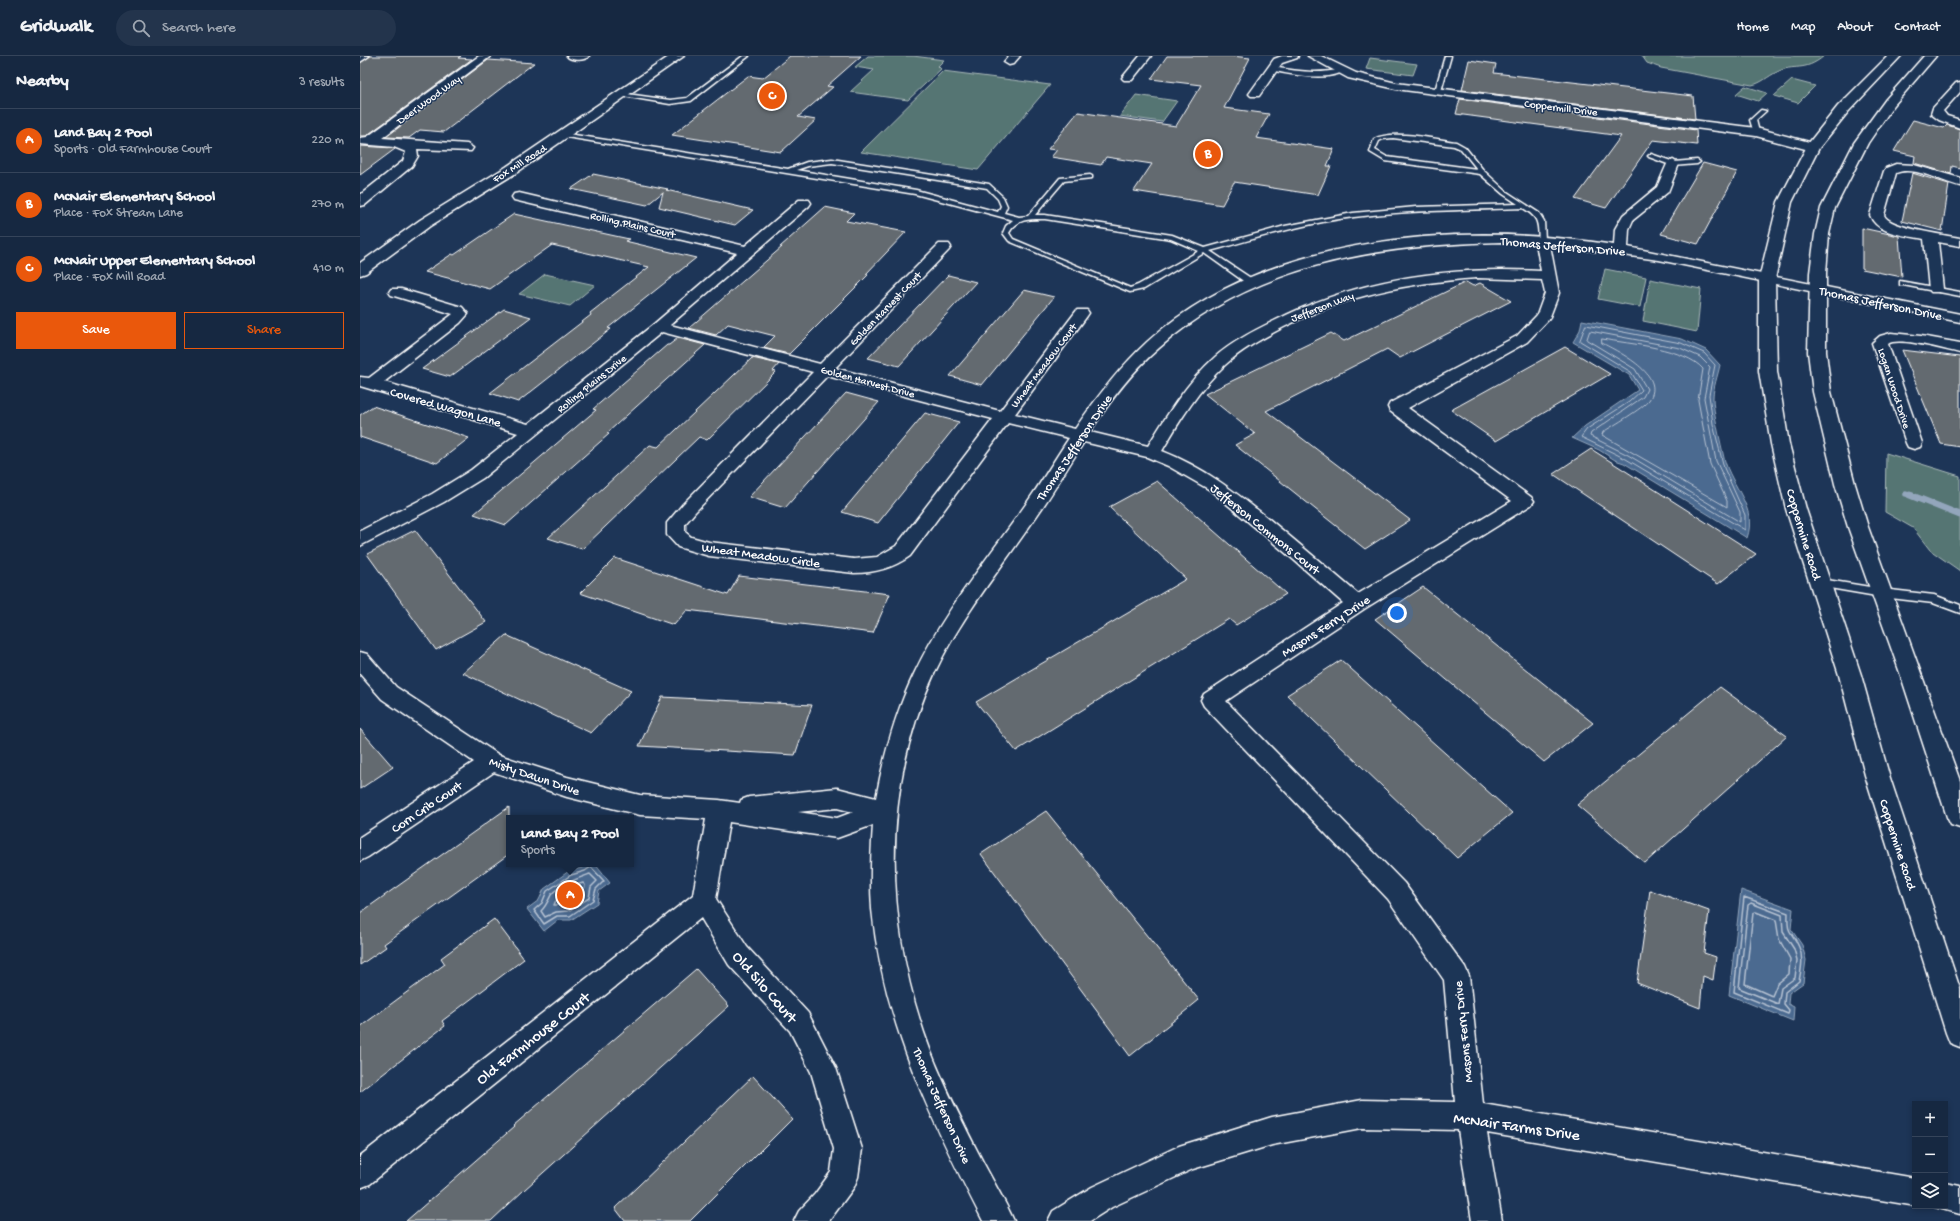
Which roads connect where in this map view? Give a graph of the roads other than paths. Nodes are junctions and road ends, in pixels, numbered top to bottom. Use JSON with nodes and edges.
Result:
{"nodes":[{"id":1,"x":364,"y":56,"type":"edge"},
{"id":2,"x":486,"y":56,"type":"edge"},
{"id":3,"x":572,"y":56,"type":"edge"},
{"id":4,"x":584,"y":56,"type":"edge"},
{"id":5,"x":678,"y":56,"type":"edge"},
{"id":6,"x":746,"y":56,"type":"edge"},
{"id":7,"x":1146,"y":56,"type":"edge"},
{"id":8,"x":1293,"y":56,"type":"edge"},
{"id":9,"x":1313,"y":56,"type":"edge"},
{"id":10,"x":1448,"y":56,"type":"edge"},
{"id":11,"x":1895,"y":56,"type":"edge"},
{"id":12,"x":1930,"y":56,"type":"edge"},
{"id":13,"x":360,"y":59,"type":"edge"},
{"id":14,"x":1272,"y":69,"type":"junction"},
{"id":15,"x":1341,"y":71,"type":"junction"},
{"id":16,"x":1128,"y":78,"type":"dead end"},
{"id":17,"x":1960,"y":84,"type":"edge"},
{"id":18,"x":1438,"y":91,"type":"junction"},
{"id":19,"x":1255,"y":94,"type":"dead end"},
{"id":20,"x":620,"y":95,"type":"junction"},
{"id":21,"x":1763,"y":112,"type":"dead end"},
{"id":22,"x":1960,"y":124,"type":"edge"},
{"id":23,"x":1756,"y":132,"type":"junction"},
{"id":24,"x":562,"y":135,"type":"junction"},
{"id":25,"x":365,"y":141,"type":"edge"},
{"id":26,"x":398,"y":144,"type":"junction"},
{"id":27,"x":1813,"y":147,"type":"junction"},
{"id":28,"x":467,"y":148,"type":"dead end"},
{"id":29,"x":1652,"y":156,"type":"dead end"},
{"id":30,"x":1697,"y":162,"type":"dead end"},
{"id":31,"x":1673,"y":164,"type":"junction"},
{"id":32,"x":788,"y":171,"type":"junction"},
{"id":33,"x":1482,"y":172,"type":"junction"},
{"id":34,"x":1090,"y":177,"type":"dead end"},
{"id":35,"x":1960,"y":182,"type":"edge"},
{"id":36,"x":519,"y":197,"type":"dead end"},
{"id":37,"x":360,"y":202,"type":"edge"},
{"id":38,"x":804,"y":203,"type":"dead end"},
{"id":39,"x":1525,"y":206,"type":"junction"},
{"id":40,"x":1000,"y":215,"type":"junction"},
{"id":41,"x":1030,"y":217,"type":"junction"},
{"id":42,"x":1017,"y":220,"type":"junction"},
{"id":43,"x":1931,"y":236,"type":"junction"},
{"id":44,"x":1542,"y":240,"type":"junction"},
{"id":45,"x":1960,"y":242,"type":"edge"},
{"id":46,"x":944,"y":247,"type":"dead end"},
{"id":47,"x":1205,"y":250,"type":"junction"},
{"id":48,"x":1621,"y":250,"type":"junction"},
{"id":49,"x":747,"y":251,"type":"junction"},
{"id":50,"x":360,"y":270,"type":"edge"},
{"id":51,"x":1549,"y":276,"type":"junction"},
{"id":52,"x":1767,"y":279,"type":"junction"},
{"id":53,"x":1252,"y":283,"type":"junction"},
{"id":54,"x":1903,"y":283,"type":"dead end"},
{"id":55,"x":1818,"y":289,"type":"junction"},
{"id":56,"x":1936,"y":289,"type":"junction"},
{"id":57,"x":396,"y":292,"type":"dead end"},
{"id":58,"x":1960,"y":294,"type":"edge"},
{"id":59,"x":1082,"y":313,"type":"dead end"},
{"id":60,"x":1960,"y":318,"type":"edge"},
{"id":61,"x":659,"y":327,"type":"junction"},
{"id":62,"x":1960,"y":348,"type":"edge"},
{"id":63,"x":826,"y":369,"type":"junction"},
{"id":64,"x":366,"y":382,"type":"edge"},
{"id":65,"x":1004,"y":417,"type":"junction"},
{"id":66,"x":531,"y":431,"type":"junction"},
{"id":67,"x":1078,"y":435,"type":"junction"},
{"id":68,"x":1914,"y":443,"type":"dead end"},
{"id":69,"x":1152,"y":453,"type":"junction"},
{"id":70,"x":360,"y":539,"type":"edge"},
{"id":71,"x":1821,"y":583,"type":"junction"},
{"id":72,"x":1882,"y":593,"type":"junction"},
{"id":73,"x":1357,"y":604,"type":"junction"},
{"id":74,"x":1960,"y":609,"type":"edge"},
{"id":75,"x":360,"y":660,"type":"edge"},
{"id":76,"x":492,"y":762,"type":"junction"},
{"id":77,"x":719,"y":810,"type":"junction"},
{"id":78,"x":885,"y":810,"type":"junction"},
{"id":79,"x":1960,"y":817,"type":"edge"},
{"id":80,"x":360,"y":850,"type":"edge"},
{"id":81,"x":704,"y":901,"type":"junction"},
{"id":82,"x":1960,"y":1033,"type":"edge"},
{"id":83,"x":1470,"y":1116,"type":"junction"},
{"id":84,"x":360,"y":1174,"type":"edge"},
{"id":85,"x":1912,"y":1191,"type":"edge"},
{"id":86,"x":1948,"y":1198,"type":"edge"},
{"id":87,"x":1960,"y":1200,"type":"edge"},
{"id":88,"x":809,"y":1221,"type":"edge"},
{"id":89,"x":999,"y":1221,"type":"edge"},
{"id":90,"x":1063,"y":1221,"type":"edge"},
{"id":91,"x":1487,"y":1221,"type":"edge"}],
"edges":[{"from":1,"to":13,"type":"street"},
{"from":2,"to":25,"type":"street","name":"Deer Wood Way"},
{"from":3,"to":4,"type":"street"},
{"from":5,"to":20,"type":"street","name":"Fox Mill Road"},
{"from":6,"to":20,"type":"lane"},
{"from":7,"to":16,"type":"street"},
{"from":8,"to":14,"type":"street"},
{"from":9,"to":15,"type":"street","name":"Coppermill Drive"},
{"from":10,"to":18,"type":"lane"},
{"from":11,"to":27,"type":"street","name":"Coppermine Road"},
{"from":12,"to":55,"type":"street"},
{"from":14,"to":15,"type":"lane"},
{"from":14,"to":19,"type":"street"},
{"from":15,"to":18,"type":"street","name":"Coppermill Drive"},
{"from":17,"to":22,"type":"street"},
{"from":18,"to":23,"type":"street","name":"Coppermill Drive"},
{"from":20,"to":24,"type":"street","name":"Fox Mill Road"},
{"from":21,"to":23,"type":"lane"},
{"from":23,"to":27,"type":"street","name":"Coppermill Drive"},
{"from":24,"to":32,"type":"lane"},
{"from":24,"to":50,"type":"street","name":"Fox Mill Road"},
{"from":25,"to":26,"type":"street"},
{"from":26,"to":28,"type":"street"},
{"from":26,"to":37,"type":"street"},
{"from":27,"to":52,"type":"street","name":"Coppermine Road"},
{"from":29,"to":31,"type":"lane"},
{"from":30,"to":31,"type":"lane"},
{"from":31,"to":48,"type":"street"},
{"from":32,"to":40,"type":"lane"},
{"from":32,"to":40,"type":"lane"},
{"from":33,"to":33,"type":"lane"},
{"from":33,"to":39,"type":"lane"},
{"from":34,"to":41,"type":"lane"},
{"from":35,"to":43,"type":"street"},
{"from":36,"to":49,"type":"street","name":"Rolling Plains Court"},
{"from":38,"to":49,"type":"street","name":"Rolling Plains Drive"},
{"from":39,"to":44,"type":"lane"},
{"from":39,"to":47,"type":"lane"},
{"from":40,"to":42,"type":"lane"},
{"from":41,"to":42,"type":"lane"},
{"from":41,"to":47,"type":"lane"},
{"from":42,"to":47,"type":"lane"},
{"from":43,"to":45,"type":"street"},
{"from":43,"to":56,"type":"street"},
{"from":44,"to":48,"type":"street","name":"Thomas Jefferson Drive"},
{"from":44,"to":51,"type":"street","name":"Masons Ferry Drive"},
{"from":44,"to":53,"type":"street","name":"Thomas Jefferson Drive"},
{"from":46,"to":63,"type":"street","name":"Golden Harvest Court"},
{"from":47,"to":53,"type":"lane"},
{"from":48,"to":52,"type":"street","name":"Thomas Jefferson Drive"},
{"from":49,"to":61,"type":"street","name":"Rolling Plains Drive"},
{"from":51,"to":69,"type":"street","name":"Jefferson Way"},
{"from":51,"to":73,"type":"street","name":"Masons Ferry Drive"},
{"from":52,"to":55,"type":"street","name":"Thomas Jefferson Drive"},
{"from":52,"to":71,"type":"street","name":"Coppermine Road"},
{"from":53,"to":67,"type":"street","name":"Thomas Jefferson Drive"},
{"from":54,"to":56,"type":"lane"},
{"from":55,"to":60,"type":"street","name":"Thomas Jefferson Drive"},
{"from":55,"to":72,"type":"street"},
{"from":56,"to":58,"type":"lane"},
{"from":57,"to":64,"type":"street"},
{"from":59,"to":65,"type":"street","name":"Wheat Meadow Court"},
{"from":61,"to":63,"type":"street","name":"Golden Harvest Drive"},
{"from":61,"to":66,"type":"street","name":"Rolling Plains Drive"},
{"from":62,"to":68,"type":"street","name":"Logan Wood Drive"},
{"from":63,"to":65,"type":"street","name":"Golden Harvest Drive"},
{"from":63,"to":65,"type":"street","name":"Wheat Meadow Circle"},
{"from":64,"to":66,"type":"street","name":"Covered Wagon Lane"},
{"from":65,"to":67,"type":"street","name":"Golden Harvest Drive"},
{"from":66,"to":70,"type":"street","name":"Rolling Plains Drive"},
{"from":67,"to":69,"type":"street","name":"Jefferson Commons Court"},
{"from":67,"to":78,"type":"street","name":"Thomas Jefferson Drive"},
{"from":69,"to":73,"type":"street","name":"Jefferson Commons Court"},
{"from":71,"to":72,"type":"lane"},
{"from":71,"to":82,"type":"street","name":"Coppermine Road"},
{"from":72,"to":74,"type":"lane"},
{"from":72,"to":79,"type":"street"},
{"from":73,"to":83,"type":"street","name":"Masons Ferry Drive"},
{"from":75,"to":76,"type":"street","name":"Misty Dawn Drive"},
{"from":76,"to":77,"type":"street","name":"Misty Dawn Drive"},
{"from":76,"to":80,"type":"street","name":"Corn Crib Court"},
{"from":77,"to":78,"type":"street","name":"Misty Dawn Drive"},
{"from":77,"to":81,"type":"street"},
{"from":78,"to":89,"type":"street","name":"Thomas Jefferson Drive"},
{"from":81,"to":84,"type":"street","name":"Old Farmhouse Court"},
{"from":81,"to":88,"type":"street","name":"Old Silo Court"},
{"from":83,"to":85,"type":"street","name":"McNair Farms Drive"},
{"from":83,"to":90,"type":"street","name":"McNair Farms Drive"},
{"from":83,"to":91,"type":"street"},
{"from":86,"to":87,"type":"street"}]}
